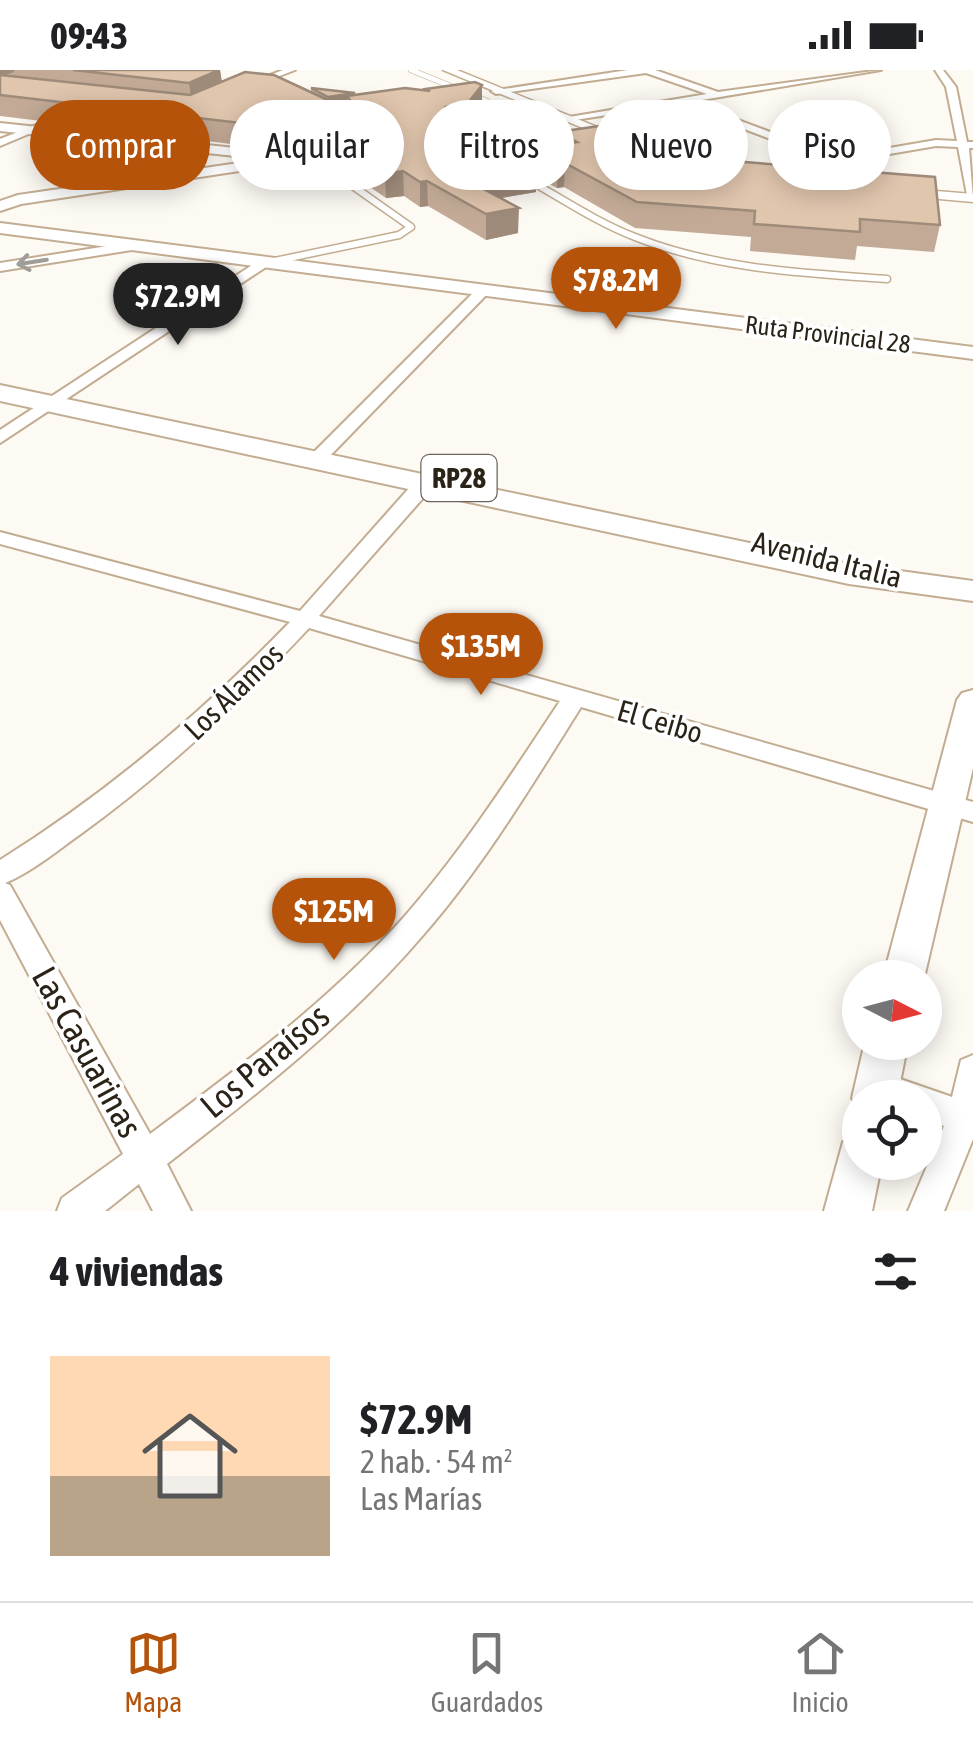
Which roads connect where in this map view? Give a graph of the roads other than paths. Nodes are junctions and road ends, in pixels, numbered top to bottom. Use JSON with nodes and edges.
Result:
{"nodes":[{"id":1,"x":291,"y":70,"type":"edge"},
{"id":2,"x":411,"y":70,"type":"edge"},
{"id":3,"x":448,"y":70,"type":"edge"},
{"id":4,"x":647,"y":70,"type":"edge"},
{"id":5,"x":841,"y":70,"type":"edge"},
{"id":6,"x":877,"y":70,"type":"edge"},
{"id":7,"x":940,"y":70,"type":"edge"},
{"id":8,"x":853,"y":74,"type":"junction"},
{"id":9,"x":962,"y":81,"type":"dead end"},
{"id":10,"x":234,"y":82,"type":"edge"},
{"id":11,"x":251,"y":84,"type":"junction"},
{"id":12,"x":271,"y":86,"type":"edge"},
{"id":13,"x":951,"y":88,"type":"junction"},
{"id":14,"x":236,"y":92,"type":"edge"},
{"id":15,"x":469,"y":94,"type":"junction"},
{"id":16,"x":718,"y":94,"type":"junction"},
{"id":17,"x":491,"y":96,"type":"junction"},
{"id":18,"x":451,"y":97,"type":"edge"},
{"id":19,"x":503,"y":100,"type":"edge"},
{"id":20,"x":678,"y":100,"type":"edge"},
{"id":21,"x":0,"y":123,"type":"edge"},
{"id":22,"x":30,"y":127,"type":"edge"},
{"id":23,"x":30,"y":131,"type":"edge"},
{"id":24,"x":0,"y":143,"type":"edge"},
{"id":25,"x":968,"y":144,"type":"edge"},
{"id":26,"x":891,"y":150,"type":"edge"},
{"id":27,"x":230,"y":169,"type":"edge"},
{"id":28,"x":768,"y":173,"type":"edge"},
{"id":29,"x":749,"y":177,"type":"joint"},
{"id":30,"x":768,"y":180,"type":"edge"},
{"id":31,"x":359,"y":190,"type":"edge"},
{"id":32,"x":545,"y":190,"type":"edge"},
{"id":33,"x":878,"y":190,"type":"edge"},
{"id":34,"x":973,"y":196,"type":"edge"},
{"id":35,"x":6,"y":203,"type":"edge"},
{"id":36,"x":0,"y":228,"type":"edge"},
{"id":37,"x":133,"y":246,"type":"junction"},
{"id":38,"x":266,"y":263,"type":"junction"},
{"id":39,"x":0,"y":266,"type":"edge"},
{"id":40,"x":887,"y":280,"type":"dead end"},
{"id":41,"x":484,"y":290,"type":"junction"},
{"id":42,"x":973,"y":352,"type":"edge"},
{"id":43,"x":0,"y":382,"type":"edge"},
{"id":44,"x":0,"y":393,"type":"edge"},
{"id":45,"x":52,"y":404,"type":"junction"},
{"id":46,"x":0,"y":420,"type":"edge"},
{"id":47,"x":0,"y":438,"type":"edge"},
{"id":48,"x":321,"y":455,"type":"junction"},
{"id":49,"x":430,"y":478,"type":"junction"},
{"id":50,"x":0,"y":538,"type":"edge"},
{"id":51,"x":973,"y":591,"type":"edge"},
{"id":52,"x":306,"y":620,"type":"junction"},
{"id":53,"x":575,"y":697,"type":"junction"},
{"id":54,"x":973,"y":700,"type":"edge"},
{"id":55,"x":959,"y":808,"type":"edge"},
{"id":56,"x":0,"y":874,"type":"edge"},
{"id":57,"x":0,"y":893,"type":"edge"},
{"id":58,"x":909,"y":960,"type":"edge"},
{"id":59,"x":973,"y":1070,"type":"edge"},
{"id":60,"x":942,"y":1109,"type":"edge"},
{"id":61,"x":969,"y":1118,"type":"edge"},
{"id":62,"x":145,"y":1159,"type":"junction"},
{"id":63,"x":855,"y":1180,"type":"edge"},
{"id":64,"x":75,"y":1211,"type":"edge"},
{"id":65,"x":173,"y":1211,"type":"edge"},
{"id":66,"x":848,"y":1211,"type":"edge"},
{"id":67,"x":926,"y":1211,"type":"edge"}],
"edges":[{"from":1,"to":11,"type":"street"},
{"from":2,"to":15,"type":"lane"},
{"from":3,"to":17,"type":"street"},
{"from":4,"to":16,"type":"street"},
{"from":4,"to":17,"type":"street"},
{"from":5,"to":8,"type":"street"},
{"from":6,"to":8,"type":"street"},
{"from":7,"to":13,"type":"street"},
{"from":8,"to":16,"type":"street"},
{"from":9,"to":13,"type":"street"},
{"from":10,"to":11,"type":"lane"},
{"from":11,"to":12,"type":"lane"},
{"from":11,"to":14,"type":"lane"},
{"from":13,"to":25,"type":"street"},
{"from":15,"to":17,"type":"lane"},
{"from":15,"to":18,"type":"lane"},
{"from":16,"to":20,"type":"street"},
{"from":17,"to":19,"type":"street"},
{"from":21,"to":22,"type":"main road"},
{"from":23,"to":24,"type":"street"},
{"from":25,"to":26,"type":"street"},
{"from":25,"to":34,"type":"street"},
{"from":27,"to":35,"type":"main road"},
{"from":28,"to":29,"type":"street"},
{"from":29,"to":30,"type":"street"},
{"from":31,"to":38,"type":"lane"},
{"from":32,"to":40,"type":"lane"},
{"from":33,"to":34,"type":"street"},
{"from":36,"to":37,"type":"main road","name":"Ruta Provincial 28"},
{"from":37,"to":38,"type":"main road","name":"Ruta Provincial 28"},
{"from":37,"to":39,"type":"street","one_way":true},
{"from":38,"to":41,"type":"main road","name":"Ruta Provincial 28"},
{"from":38,"to":45,"type":"street"},
{"from":41,"to":42,"type":"main road","name":"Ruta Provincial 28"},
{"from":41,"to":48,"type":"street"},
{"from":43,"to":45,"type":"main road","name":"Avenida Italia","number":"RP28"},
{"from":44,"to":45,"type":"main road","name":"Avenida Italia","number":"RP28"},
{"from":45,"to":46,"type":"street"},
{"from":45,"to":47,"type":"street"},
{"from":45,"to":48,"type":"main road","name":"Avenida Italia","number":"RP28"},
{"from":48,"to":49,"type":"main road","name":"Avenida Italia","number":"RP28"},
{"from":49,"to":51,"type":"main road","name":"Avenida Italia","number":"RP28"},
{"from":49,"to":52,"type":"street","name":"Los Álamos"},
{"from":50,"to":52,"type":"street","name":"El Ceibo"},
{"from":52,"to":53,"type":"street","name":"El Ceibo"},
{"from":52,"to":56,"type":"street","name":"Los Álamos"},
{"from":53,"to":55,"type":"street","name":"El Ceibo"},
{"from":53,"to":62,"type":"street","name":"Los Paraísos"},
{"from":54,"to":55,"type":"main road"},
{"from":55,"to":58,"type":"main road"},
{"from":57,"to":62,"type":"street","name":"Las Casuarinas"},
{"from":59,"to":61,"type":"street"},
{"from":60,"to":61,"type":"street"},
{"from":61,"to":67,"type":"street"},
{"from":62,"to":64,"type":"street","name":"Los Paraísos"},
{"from":62,"to":65,"type":"street","name":"Las Casuarinas"},
{"from":63,"to":66,"type":"main road"}]}
